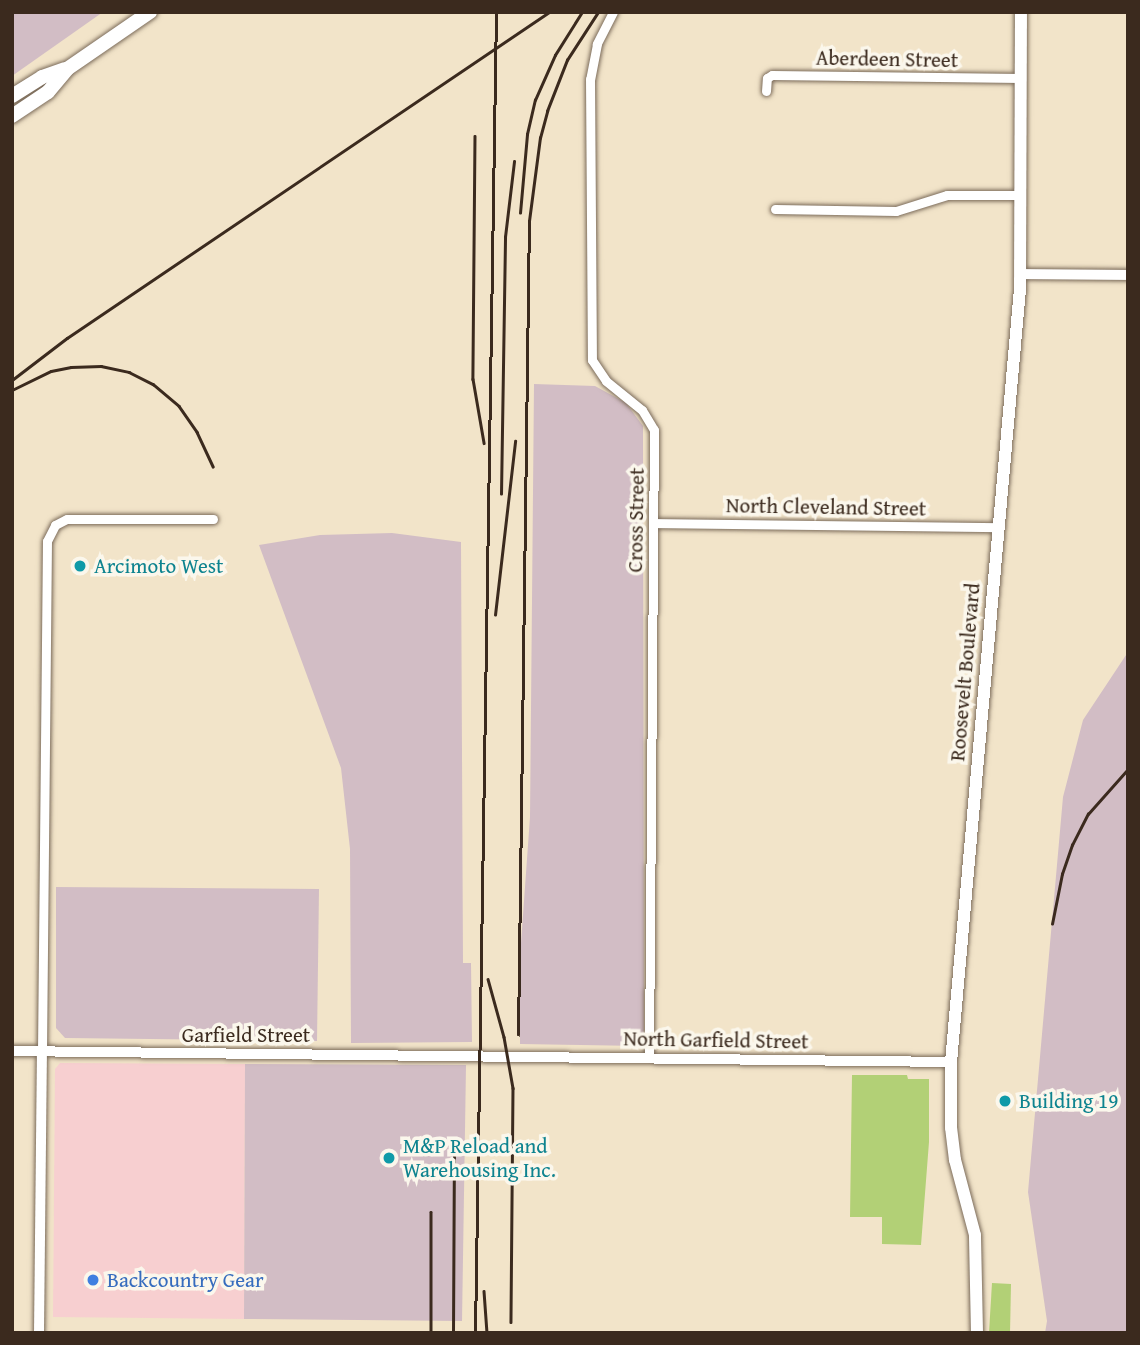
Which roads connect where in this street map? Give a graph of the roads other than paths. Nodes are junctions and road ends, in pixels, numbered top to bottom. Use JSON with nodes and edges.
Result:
{"nodes":[{"id":1,"x":150,"y":12,"type":"edge"},
{"id":2,"x":613,"y":12,"type":"edge"},
{"id":3,"x":1021,"y":12,"type":"edge"},
{"id":4,"x":67,"y":69,"type":"junction"},
{"id":5,"x":1021,"y":78,"type":"junction"},
{"id":6,"x":766,"y":91,"type":"dead end"},
{"id":7,"x":12,"y":96,"type":"edge"},
{"id":8,"x":12,"y":116,"type":"edge"},
{"id":9,"x":1020,"y":195,"type":"junction"},
{"id":10,"x":775,"y":209,"type":"dead end"},
{"id":11,"x":1020,"y":274,"type":"junction"},
{"id":12,"x":1128,"y":275,"type":"edge"},
{"id":13,"x":214,"y":519,"type":"dead end"},
{"id":14,"x":653,"y":523,"type":"junction"},
{"id":15,"x":998,"y":527,"type":"junction"},
{"id":16,"x":12,"y":1051,"type":"edge"},
{"id":17,"x":42,"y":1052,"type":"junction"},
{"id":18,"x":480,"y":1055,"type":"joint"},
{"id":19,"x":649,"y":1058,"type":"junction"},
{"id":20,"x":951,"y":1062,"type":"junction"},
{"id":21,"x":39,"y":1333,"type":"edge"},
{"id":22,"x":977,"y":1333,"type":"edge"}],
"edges":[{"from":1,"to":4,"type":"main road"},
{"from":2,"to":14,"type":"street","name":"Cross Street"},
{"from":3,"to":5,"type":"main road","name":"Roosevelt Boulevard"},
{"from":4,"to":7,"type":"main road"},
{"from":4,"to":8,"type":"main road"},
{"from":5,"to":6,"type":"street","name":"Aberdeen Street"},
{"from":5,"to":9,"type":"main road","name":"Roosevelt Boulevard"},
{"from":9,"to":10,"type":"street"},
{"from":9,"to":11,"type":"main road","name":"Roosevelt Boulevard"},
{"from":11,"to":12,"type":"street"},
{"from":11,"to":15,"type":"main road","name":"Roosevelt Boulevard"},
{"from":13,"to":17,"type":"street"},
{"from":14,"to":15,"type":"street","name":"North Cleveland Street"},
{"from":14,"to":19,"type":"street","name":"Cross Street"},
{"from":15,"to":20,"type":"main road","name":"Roosevelt Boulevard"},
{"from":16,"to":17,"type":"street","name":"Garfield Street"},
{"from":17,"to":18,"type":"street","name":"Garfield Street"},
{"from":17,"to":21,"type":"street"},
{"from":18,"to":19,"type":"street","name":"North Garfield Street"},
{"from":19,"to":20,"type":"street","name":"North Garfield Street"},
{"from":20,"to":22,"type":"main road","name":"Roosevelt Boulevard"}]}
